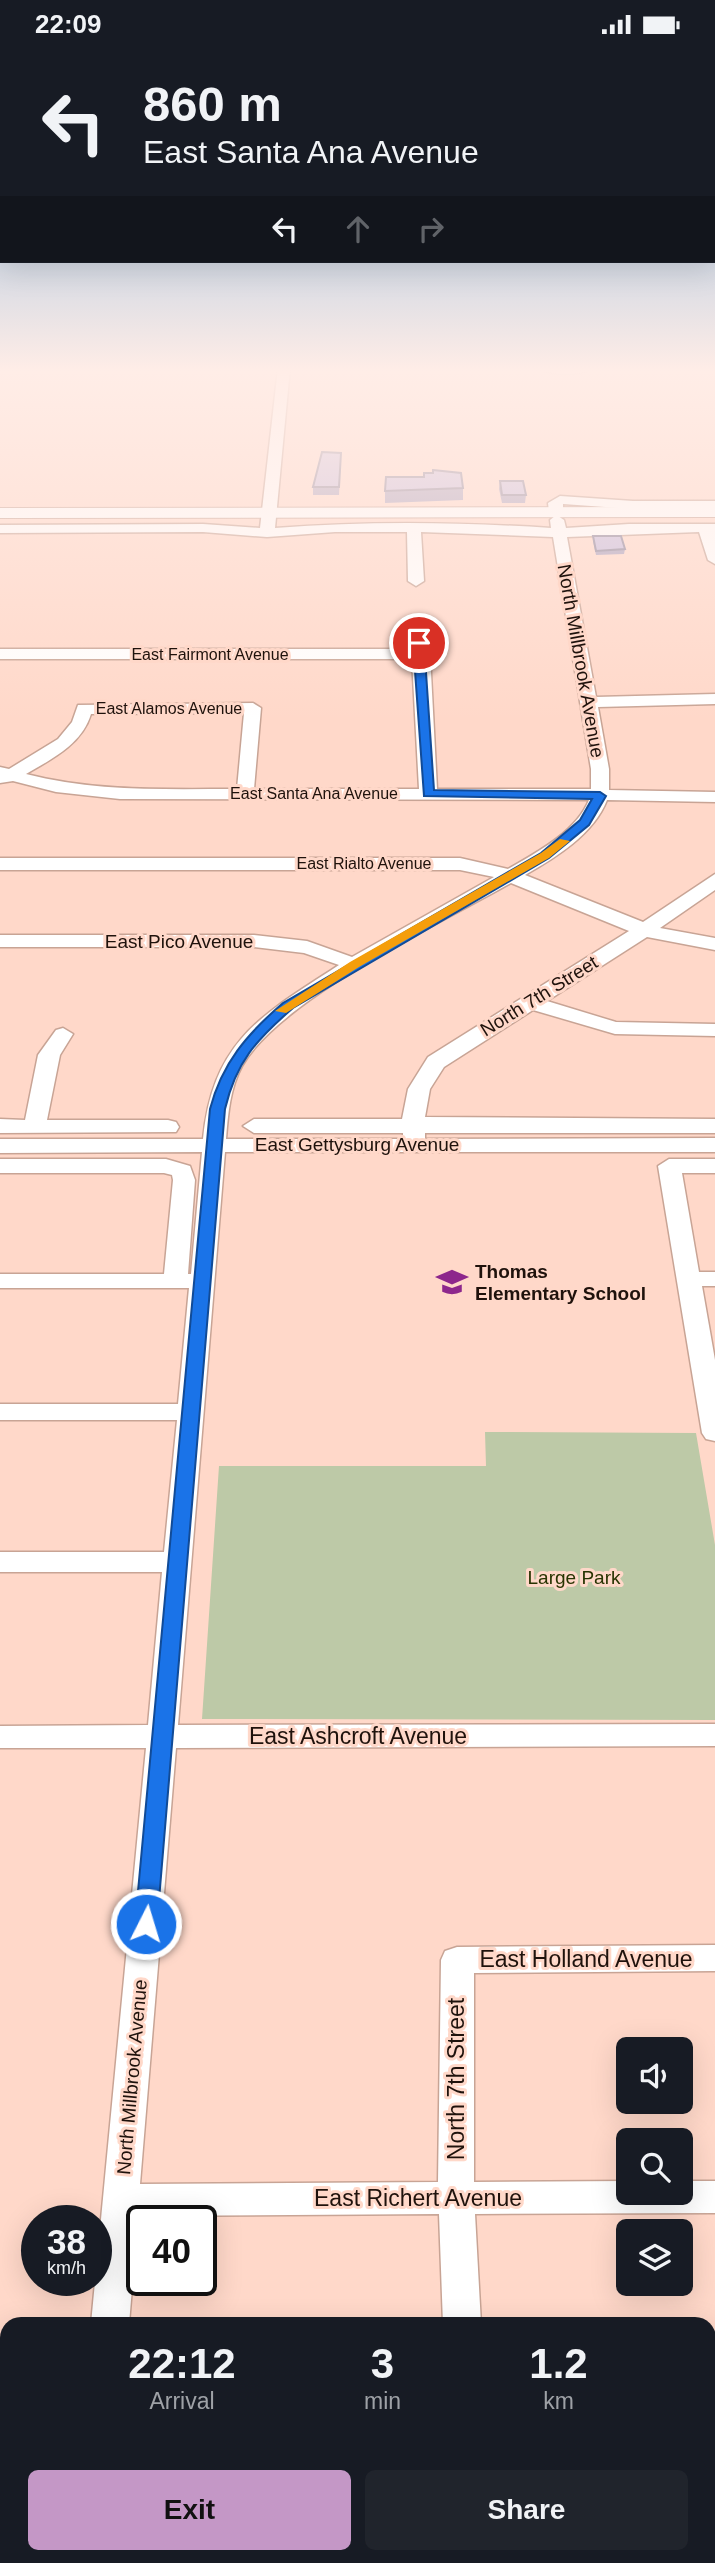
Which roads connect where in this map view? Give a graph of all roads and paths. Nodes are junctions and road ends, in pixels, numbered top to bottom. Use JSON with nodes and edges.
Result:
{"nodes":[{"id":1,"x":272,"y":485,"type":"edge"},
{"id":2,"x":715,"y":505,"type":"edge"},
{"id":3,"x":0,"y":513,"type":"edge"},
{"id":4,"x":0,"y":521,"type":"edge"},
{"id":5,"x":713,"y":521,"type":"edge"},
{"id":6,"x":268,"y":522,"type":"junction"},
{"id":7,"x":557,"y":522,"type":"junction"},
{"id":8,"x":0,"y":529,"type":"edge"},
{"id":9,"x":414,"y":529,"type":"junction"},
{"id":10,"x":715,"y":560,"type":"edge"},
{"id":11,"x":416,"y":581,"type":"dead end"},
{"id":12,"x":421,"y":634,"type":"dead end"},
{"id":13,"x":0,"y":654,"type":"edge"},
{"id":14,"x":419,"y":654,"type":"junction"},
{"id":15,"x":715,"y":699,"type":"edge"},
{"id":16,"x":588,"y":702,"type":"junction"},
{"id":17,"x":4,"y":776,"type":"edge"},
{"id":18,"x":428,"y":793,"type":"junction"},
{"id":19,"x":245,"y":794,"type":"junction"},
{"id":20,"x":600,"y":796,"type":"junction"},
{"id":21,"x":715,"y":797,"type":"edge"},
{"id":22,"x":0,"y":864,"type":"edge"},
{"id":23,"x":510,"y":876,"type":"junction"},
{"id":24,"x":715,"y":880,"type":"edge"},
{"id":25,"x":648,"y":929,"type":"junction"},
{"id":26,"x":0,"y":941,"type":"edge"},
{"id":27,"x":715,"y":944,"type":"edge"},
{"id":28,"x":354,"y":964,"type":"junction"},
{"id":29,"x":529,"y":1002,"type":"junction"},
{"id":30,"x":715,"y":1030,"type":"edge"},
{"id":31,"x":62,"y":1034,"type":"dead end"},
{"id":32,"x":0,"y":1126,"type":"edge"},
{"id":33,"x":35,"y":1126,"type":"junction"},
{"id":34,"x":254,"y":1126,"type":"dead end"},
{"id":35,"x":715,"y":1126,"type":"edge"},
{"id":36,"x":168,"y":1127,"type":"dead end"},
{"id":37,"x":414,"y":1135,"type":"junction"},
{"id":38,"x":215,"y":1145,"type":"junction"},
{"id":39,"x":715,"y":1145,"type":"edge"},
{"id":40,"x":0,"y":1146,"type":"edge"},
{"id":41,"x":0,"y":1166,"type":"edge"},
{"id":42,"x":715,"y":1166,"type":"edge"},
{"id":43,"x":689,"y":1279,"type":"junction"},
{"id":44,"x":715,"y":1279,"type":"edge"},
{"id":45,"x":0,"y":1281,"type":"edge"},
{"id":46,"x":189,"y":1281,"type":"junction"},
{"id":47,"x":0,"y":1412,"type":"edge"},
{"id":48,"x":191,"y":1412,"type":"junction"},
{"id":49,"x":714,"y":1418,"type":"edge"},
{"id":50,"x":0,"y":1562,"type":"edge"},
{"id":51,"x":177,"y":1562,"type":"junction"},
{"id":52,"x":715,"y":1735,"type":"edge"},
{"id":53,"x":0,"y":1737,"type":"edge"},
{"id":54,"x":162,"y":1737,"type":"junction"},
{"id":55,"x":715,"y":1958,"type":"edge"},
{"id":56,"x":457,"y":1960,"type":"joint"},
{"id":57,"x":715,"y":2197,"type":"edge"},
{"id":58,"x":456,"y":2198,"type":"junction"},
{"id":59,"x":121,"y":2200,"type":"junction"},
{"id":60,"x":111,"y":2317,"type":"edge"},
{"id":61,"x":462,"y":2317,"type":"edge"}],
"edges":[{"from":1,"to":6,"type":"street"},
{"from":2,"to":7,"type":"street"},
{"from":3,"to":6,"type":"main road"},
{"from":4,"to":6,"type":"main road"},
{"from":5,"to":7,"type":"main road"},
{"from":5,"to":7,"type":"main road"},
{"from":5,"to":10,"type":"street"},
{"from":6,"to":7,"type":"main road"},
{"from":6,"to":8,"type":"street"},
{"from":6,"to":9,"type":"street"},
{"from":7,"to":9,"type":"street"},
{"from":7,"to":16,"type":"street","name":"North Millbrook Avenue"},
{"from":9,"to":11,"type":"street"},
{"from":12,"to":14,"type":"street"},
{"from":13,"to":14,"type":"street","name":"East Fairmont Avenue"},
{"from":14,"to":18,"type":"street"},
{"from":15,"to":16,"type":"street"},
{"from":16,"to":20,"type":"street","name":"North Millbrook Avenue"},
{"from":17,"to":19,"type":"street","name":"East Santa Ana Avenue"},
{"from":17,"to":19,"type":"street","name":"East Alamos Avenue"},
{"from":18,"to":19,"type":"street","name":"East Santa Ana Avenue"},
{"from":18,"to":20,"type":"street","name":"East Santa Ana Avenue"},
{"from":20,"to":21,"type":"street","name":"East Santa Ana Avenue"},
{"from":20,"to":23,"type":"street","name":"North Millbrook Avenue"},
{"from":22,"to":23,"type":"street","name":"East Rialto Avenue"},
{"from":23,"to":25,"type":"street","name":"East Rialto Avenue"},
{"from":23,"to":28,"type":"street","name":"North Millbrook Avenue"},
{"from":24,"to":25,"type":"street","name":"North 7th Street"},
{"from":25,"to":27,"type":"street","name":"East Rialto Avenue"},
{"from":25,"to":29,"type":"street","name":"North 7th Street"},
{"from":26,"to":28,"type":"street","name":"East Pico Avenue"},
{"from":28,"to":38,"type":"street","name":"North Millbrook Avenue"},
{"from":29,"to":30,"type":"street"},
{"from":29,"to":37,"type":"street","name":"North 7th Street"},
{"from":31,"to":33,"type":"street"},
{"from":32,"to":33,"type":"street"},
{"from":33,"to":36,"type":"street"},
{"from":34,"to":37,"type":"street"},
{"from":35,"to":37,"type":"street"},
{"from":37,"to":38,"type":"street","name":"East Gettysburg Avenue"},
{"from":37,"to":39,"type":"street","name":"East Gettysburg Avenue"},
{"from":38,"to":40,"type":"street","name":"East Gettysburg Avenue"},
{"from":38,"to":46,"type":"street","name":"North Millbrook Avenue"},
{"from":41,"to":46,"type":"street","name":"North Millbrook Avenue"},
{"from":42,"to":43,"type":"street"},
{"from":43,"to":44,"type":"street"},
{"from":43,"to":49,"type":"street"},
{"from":45,"to":46,"type":"street"},
{"from":46,"to":48,"type":"street","name":"North Millbrook Avenue"},
{"from":47,"to":48,"type":"street"},
{"from":48,"to":51,"type":"street","name":"North Millbrook Avenue"},
{"from":50,"to":51,"type":"street"},
{"from":51,"to":54,"type":"street","name":"North Millbrook Avenue"},
{"from":52,"to":54,"type":"street","name":"East Ashcroft Avenue"},
{"from":53,"to":54,"type":"street","name":"East Ashcroft Avenue"},
{"from":54,"to":59,"type":"street","name":"North Millbrook Avenue"},
{"from":55,"to":56,"type":"street","name":"East Holland Avenue"},
{"from":56,"to":58,"type":"street","name":"North 7th Street"},
{"from":57,"to":58,"type":"street","name":"East Richert Avenue"},
{"from":58,"to":59,"type":"street","name":"East Richert Avenue"},
{"from":58,"to":61,"type":"street","name":"North 7th Street"},
{"from":59,"to":60,"type":"street","name":"North Millbrook Avenue"}]}
